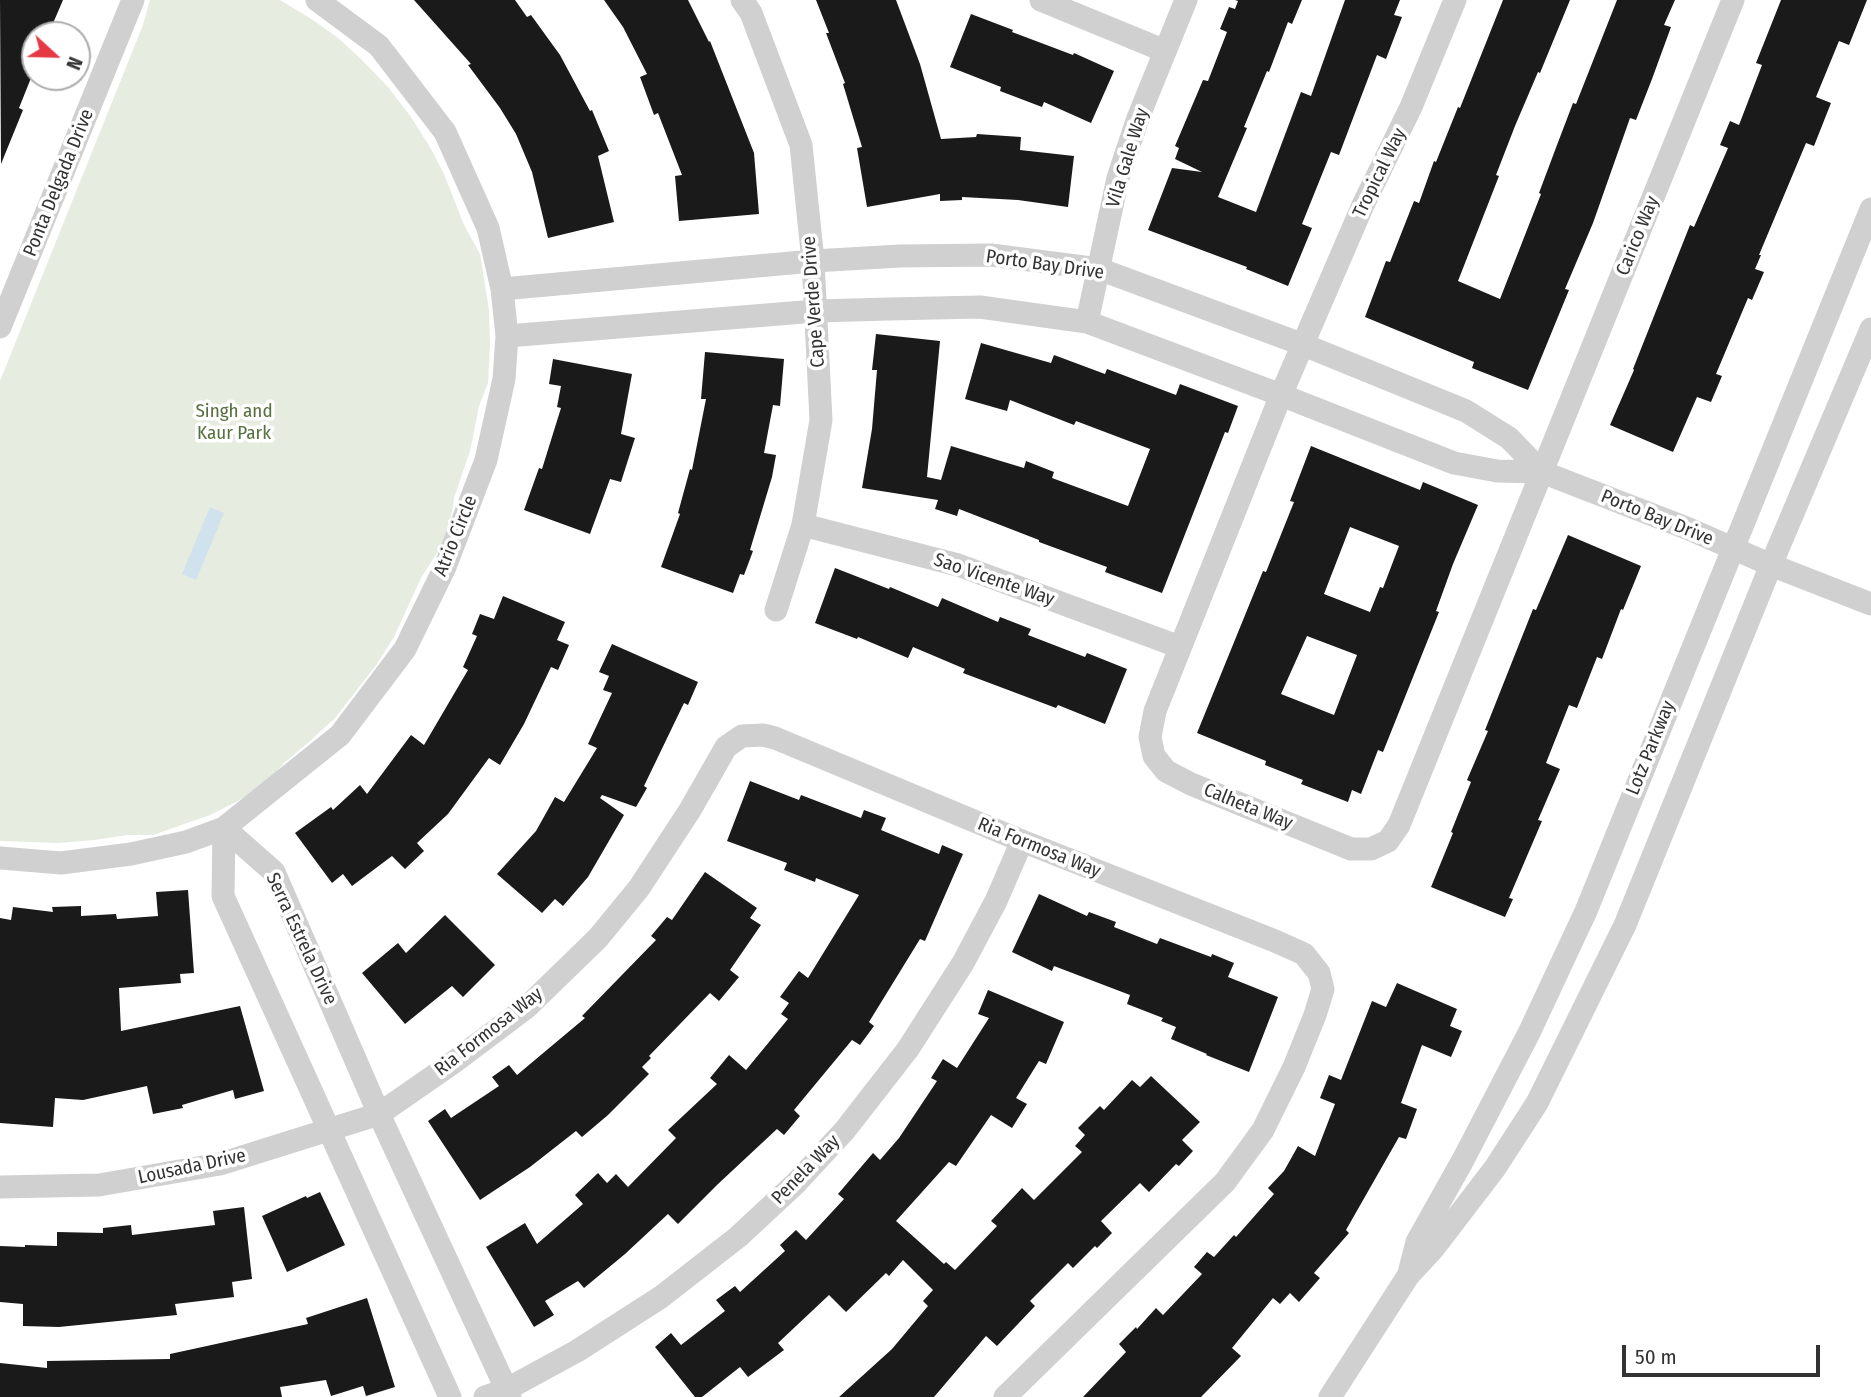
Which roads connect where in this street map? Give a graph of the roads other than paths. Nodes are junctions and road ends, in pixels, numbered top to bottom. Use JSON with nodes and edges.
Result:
{"nodes":[{"id":1,"x":134,"y":0,"type":"edge"},
{"id":2,"x":317,"y":0,"type":"edge"},
{"id":3,"x":742,"y":0,"type":"edge"},
{"id":4,"x":1041,"y":0,"type":"edge"},
{"id":5,"x":1186,"y":0,"type":"edge"},
{"id":6,"x":1455,"y":0,"type":"edge"},
{"id":7,"x":1733,"y":0,"type":"edge"},
{"id":8,"x":1165,"y":51,"type":"junction"},
{"id":9,"x":1871,"y":209,"type":"edge"},
{"id":10,"x":813,"y":261,"type":"junction"},
{"id":11,"x":1099,"y":269,"type":"junction"},
{"id":12,"x":502,"y":289,"type":"junction"},
{"id":13,"x":816,"y":311,"type":"junction"},
{"id":14,"x":1087,"y":322,"type":"junction"},
{"id":15,"x":0,"y":325,"type":"edge"},
{"id":16,"x":1871,"y":329,"type":"edge"},
{"id":17,"x":507,"y":336,"type":"junction"},
{"id":18,"x":1304,"y":345,"type":"junction"},
{"id":19,"x":1281,"y":395,"type":"junction"},
{"id":20,"x":1542,"y":472,"type":"junction"},
{"id":21,"x":803,"y":525,"type":"junction"},
{"id":22,"x":1732,"y":548,"type":"junction"},
{"id":23,"x":1772,"y":565,"type":"junction"},
{"id":24,"x":1871,"y":604,"type":"edge"},
{"id":25,"x":776,"y":610,"type":"dead end"},
{"id":26,"x":1180,"y":647,"type":"junction"},
{"id":27,"x":224,"y":828,"type":"junction"},
{"id":28,"x":1022,"y":841,"type":"junction"},
{"id":29,"x":0,"y":858,"type":"edge"},
{"id":30,"x":379,"y":1114,"type":"junction"},
{"id":31,"x":327,"y":1130,"type":"junction"},
{"id":32,"x":0,"y":1187,"type":"edge"},
{"id":33,"x":1408,"y":1276,"type":"junction"},
{"id":34,"x":508,"y":1393,"type":"edge"},
{"id":35,"x":450,"y":1397,"type":"edge"},
{"id":36,"x":485,"y":1397,"type":"edge"},
{"id":37,"x":1005,"y":1397,"type":"edge"},
{"id":38,"x":1330,"y":1397,"type":"edge"}],
"edges":[{"from":1,"to":15,"type":"street","name":"Ponta Delgada Drive"},
{"from":2,"to":12,"type":"street","name":"Atrio Circle"},
{"from":3,"to":10,"type":"street","name":"Cape Verde Drive"},
{"from":4,"to":8,"type":"street"},
{"from":5,"to":8,"type":"street","name":"Vila Gale Way"},
{"from":6,"to":18,"type":"street","name":"Tropical Way"},
{"from":7,"to":20,"type":"street","name":"Carico Way"},
{"from":8,"to":11,"type":"street","name":"Vila Gale Way"},
{"from":9,"to":22,"type":"street","name":"Lotz Parkway"},
{"from":10,"to":11,"type":"street","name":"Porto Bay Drive"},
{"from":10,"to":12,"type":"street","name":"Porto Bay Drive"},
{"from":10,"to":13,"type":"street","name":"Cape Verde Drive"},
{"from":11,"to":14,"type":"street","name":"Vila Gale Way"},
{"from":11,"to":18,"type":"street","name":"Porto Bay Drive"},
{"from":12,"to":17,"type":"street","name":"Atrio Circle"},
{"from":13,"to":14,"type":"street","name":"Porto Bay Drive"},
{"from":13,"to":17,"type":"street","name":"Porto Bay Drive"},
{"from":13,"to":21,"type":"street","name":"Cape Verde Drive"},
{"from":14,"to":19,"type":"street","name":"Porto Bay Drive"},
{"from":16,"to":23,"type":"street","name":"Lotz Parkway"},
{"from":17,"to":27,"type":"street","name":"Atrio Circle"},
{"from":18,"to":19,"type":"street","name":"Calheta Way"},
{"from":18,"to":20,"type":"street","name":"Porto Bay Drive"},
{"from":19,"to":20,"type":"street","name":"Porto Bay Drive"},
{"from":19,"to":26,"type":"street","name":"Calheta Way"},
{"from":20,"to":22,"type":"street","name":"Porto Bay Drive"},
{"from":20,"to":26,"type":"street","name":"Calheta Way"},
{"from":21,"to":25,"type":"street","name":"Cape Verde Drive"},
{"from":21,"to":26,"type":"street","name":"Sao Vicente Way"},
{"from":22,"to":23,"type":"street","name":"Porto Bay Drive"},
{"from":22,"to":33,"type":"street","name":"Lotz Parkway"},
{"from":23,"to":24,"type":"street","name":"Porto Bay Drive"},
{"from":23,"to":33,"type":"street","name":"Lotz Parkway"},
{"from":27,"to":29,"type":"street","name":"Atrio Circle"},
{"from":27,"to":30,"type":"street","name":"Serra Estrela Drive"},
{"from":27,"to":31,"type":"street"},
{"from":28,"to":30,"type":"street","name":"Ria Formosa Way"},
{"from":28,"to":34,"type":"street","name":"Penela Way"},
{"from":28,"to":37,"type":"street","name":"Ria Formosa Way"},
{"from":30,"to":31,"type":"street","name":"Lousada Drive"},
{"from":30,"to":34,"type":"street","name":"Serra Estrela Drive"},
{"from":31,"to":32,"type":"street","name":"Lousada Drive"},
{"from":31,"to":35,"type":"street"},
{"from":33,"to":38,"type":"street","name":"Lotz Parkway"},
{"from":34,"to":36,"type":"street","name":"Penela Way"}]}
